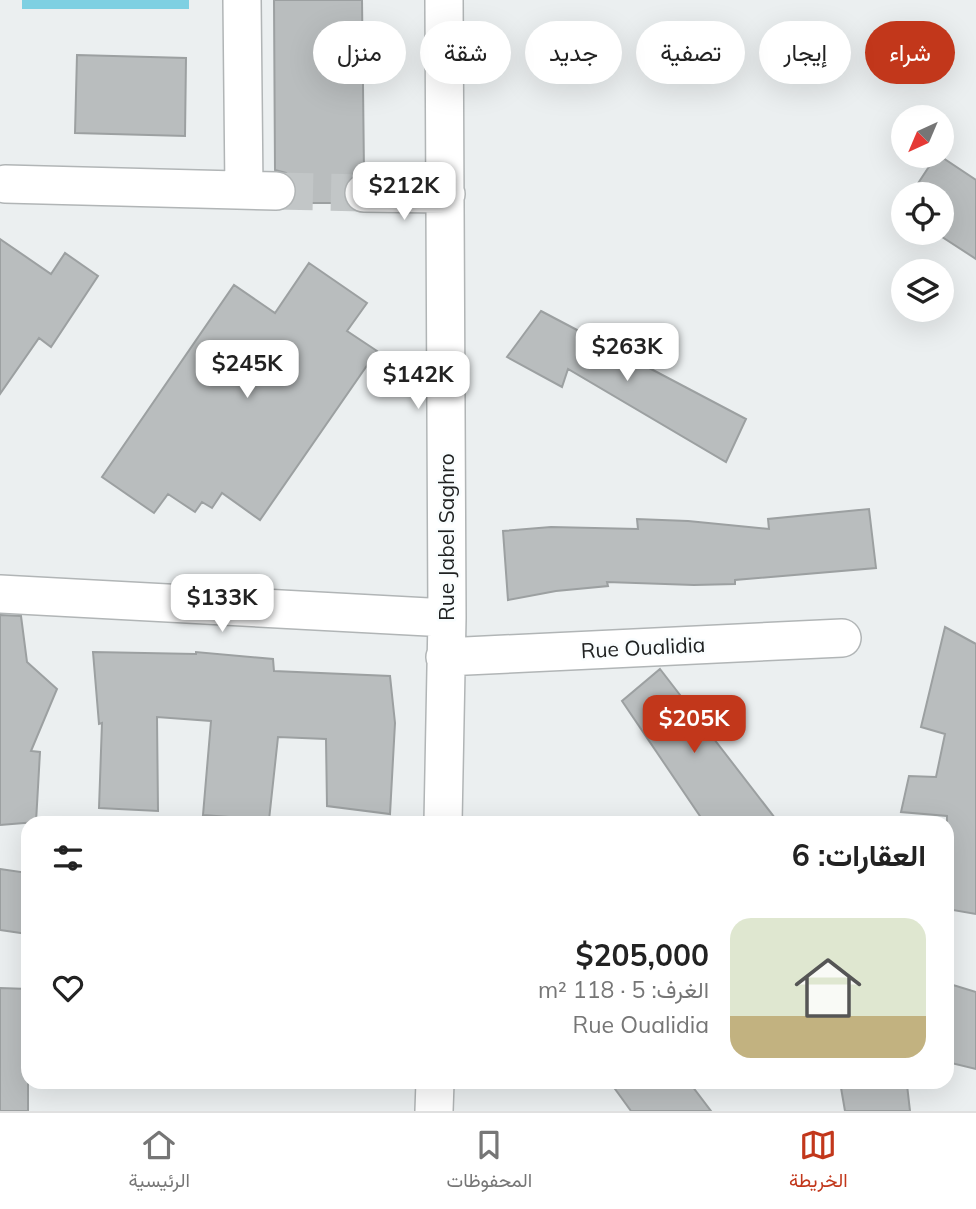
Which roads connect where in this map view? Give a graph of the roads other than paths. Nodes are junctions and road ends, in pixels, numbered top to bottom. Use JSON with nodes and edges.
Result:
{"nodes":[{"id":1,"x":242,"y":0,"type":"edge"},
{"id":2,"x":444,"y":0,"type":"edge"},
{"id":3,"x":5,"y":184,"type":"dead end"},
{"id":4,"x":364,"y":192,"type":"tunnel mouth"},
{"id":5,"x":446,"y":194,"type":"junction"},
{"id":6,"x":0,"y":594,"type":"edge"},
{"id":7,"x":447,"y":618,"type":"junction"},
{"id":8,"x":842,"y":638,"type":"dead end"},
{"id":9,"x":445,"y":657,"type":"junction"},
{"id":10,"x":443,"y":816,"type":"edge"},
{"id":11,"x":435,"y":1089,"type":"edge"},
{"id":12,"x":434,"y":1111,"type":"edge"}],
"edges":[{"from":1,"to":3,"type":"street"},
{"from":2,"to":5,"type":"street","name":"Rue Jabel Saghro"},
{"from":4,"to":5,"type":"street"},
{"from":5,"to":7,"type":"street","name":"Rue Jabel Saghro"},
{"from":6,"to":7,"type":"street"},
{"from":7,"to":9,"type":"street","name":"Rue Jabel Saghro"},
{"from":8,"to":9,"type":"street","name":"Rue Oualidia"},
{"from":9,"to":10,"type":"street","name":"Rue Jabel Saghro"},
{"from":11,"to":12,"type":"street"}]}
